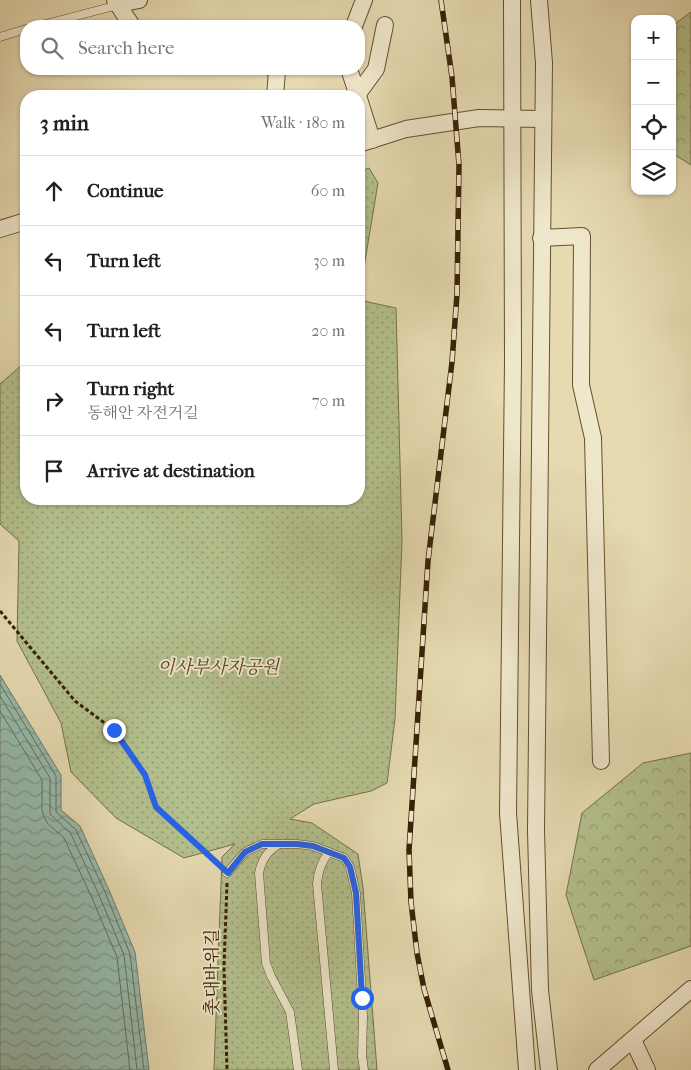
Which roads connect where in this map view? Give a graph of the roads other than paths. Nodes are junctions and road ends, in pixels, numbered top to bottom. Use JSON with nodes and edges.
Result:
{"nodes":[{"id":1,"x":139,"y":0,"type":"edge"},
{"id":2,"x":364,"y":0,"type":"edge"},
{"id":3,"x":512,"y":0,"type":"edge"},
{"id":4,"x":539,"y":0,"type":"edge"},
{"id":5,"x":117,"y":2,"type":"edge"},
{"id":6,"x":58,"y":20,"type":"edge"},
{"id":7,"x":128,"y":20,"type":"edge"},
{"id":8,"x":356,"y":20,"type":"edge"},
{"id":9,"x":385,"y":25,"type":"dead end"},
{"id":10,"x":20,"y":31,"type":"edge"},
{"id":11,"x":0,"y":37,"type":"edge"},
{"id":12,"x":277,"y":75,"type":"edge"},
{"id":13,"x":351,"y":75,"type":"edge"},
{"id":14,"x":275,"y":90,"type":"edge"},
{"id":15,"x":356,"y":90,"type":"edge"},
{"id":16,"x":362,"y":90,"type":"edge"},
{"id":17,"x":512,"y":118,"type":"junction"},
{"id":18,"x":543,"y":119,"type":"junction"},
{"id":19,"x":365,"y":142,"type":"edge"},
{"id":20,"x":20,"y":223,"type":"edge"},
{"id":21,"x":0,"y":229,"type":"edge"},
{"id":22,"x":541,"y":238,"type":"junction"},
{"id":23,"x":601,"y":761,"type":"dead end"},
{"id":24,"x":280,"y":844,"type":"junction"},
{"id":25,"x":329,"y":852,"type":"junction"},
{"id":26,"x":228,"y":873,"type":"road end"},
{"id":27,"x":691,"y":989,"type":"edge"},
{"id":28,"x":633,"y":1040,"type":"junction"},
{"id":29,"x":298,"y":1070,"type":"edge"},
{"id":30,"x":334,"y":1070,"type":"edge"},
{"id":31,"x":364,"y":1070,"type":"edge"},
{"id":32,"x":527,"y":1070,"type":"edge"},
{"id":33,"x":549,"y":1070,"type":"edge"},
{"id":34,"x":597,"y":1070,"type":"edge"},
{"id":35,"x":647,"y":1070,"type":"edge"}],
"edges":[{"from":1,"to":5,"type":"street"},
{"from":2,"to":8,"type":"street"},
{"from":3,"to":17,"type":"street"},
{"from":4,"to":18,"type":"street"},
{"from":5,"to":6,"type":"lane"},
{"from":5,"to":7,"type":"street"},
{"from":9,"to":16,"type":"street"},
{"from":10,"to":11,"type":"lane"},
{"from":12,"to":14,"type":"street"},
{"from":13,"to":15,"type":"street"},
{"from":17,"to":18,"type":"street"},
{"from":17,"to":19,"type":"street"},
{"from":17,"to":32,"type":"street"},
{"from":18,"to":22,"type":"street"},
{"from":20,"to":21,"type":"street"},
{"from":22,"to":23,"type":"street"},
{"from":22,"to":33,"type":"street"},
{"from":24,"to":25,"type":"lane"},
{"from":24,"to":26,"type":"lane"},
{"from":24,"to":29,"type":"lane"},
{"from":25,"to":30,"type":"lane"},
{"from":25,"to":31,"type":"lane"},
{"from":27,"to":28,"type":"street"},
{"from":28,"to":34,"type":"street"},
{"from":28,"to":35,"type":"street"}]}
